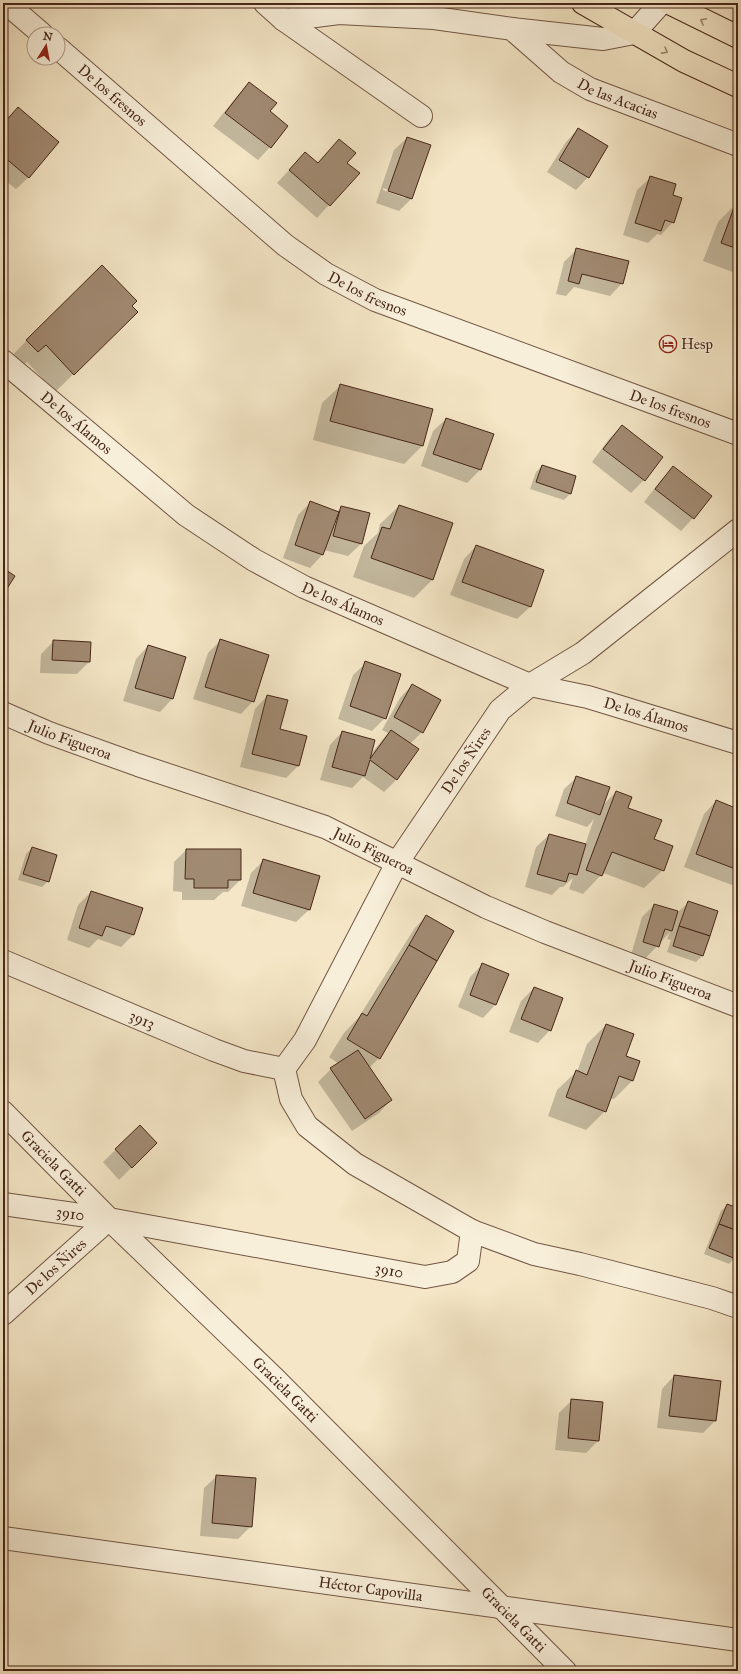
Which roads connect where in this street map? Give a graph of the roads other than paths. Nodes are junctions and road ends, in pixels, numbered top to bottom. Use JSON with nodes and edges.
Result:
{"nodes":[{"id":1,"x":6,"y":3,"type":"edge"},
{"id":2,"x":265,"y":3,"type":"edge"},
{"id":3,"x":583,"y":3,"type":"edge"},
{"id":4,"x":661,"y":3,"type":"edge"},
{"id":5,"x":669,"y":3,"type":"edge"},
{"id":6,"x":284,"y":20,"type":"junction"},
{"id":7,"x":33,"y":26,"type":"edge"},
{"id":8,"x":512,"y":30,"type":"junction"},
{"id":9,"x":634,"y":33,"type":"junction"},
{"id":10,"x":738,"y":37,"type":"edge"},
{"id":11,"x":66,"y":55,"type":"edge"},
{"id":12,"x":738,"y":86,"type":"edge"},
{"id":13,"x":421,"y":116,"type":"dead end"},
{"id":14,"x":738,"y":145,"type":"edge"},
{"id":15,"x":3,"y":361,"type":"edge"},
{"id":16,"x":738,"y":434,"type":"edge"},
{"id":17,"x":738,"y":530,"type":"edge"},
{"id":18,"x":530,"y":685,"type":"junction"},
{"id":19,"x":3,"y":713,"type":"edge"},
{"id":20,"x":738,"y":744,"type":"edge"},
{"id":21,"x":397,"y":862,"type":"junction"},
{"id":22,"x":3,"y":961,"type":"edge"},
{"id":23,"x":738,"y":1006,"type":"edge"},
{"id":24,"x":284,"y":1069,"type":"junction"},
{"id":25,"x":3,"y":1112,"type":"edge"},
{"id":26,"x":3,"y":1204,"type":"edge"},
{"id":27,"x":109,"y":1219,"type":"junction"},
{"id":28,"x":472,"y":1231,"type":"junction"},
{"id":29,"x":738,"y":1307,"type":"edge"},
{"id":30,"x":3,"y":1314,"type":"edge"},
{"id":31,"x":3,"y":1538,"type":"edge"},
{"id":32,"x":501,"y":1607,"type":"junction"},
{"id":33,"x":738,"y":1640,"type":"edge"},
{"id":34,"x":565,"y":1671,"type":"edge"}],
"edges":[{"from":1,"to":7,"type":"street"},
{"from":2,"to":6,"type":"street"},
{"from":3,"to":9,"type":"main road"},
{"from":4,"to":9,"type":"street"},
{"from":10,"to":5,"type":"main road","one_way":true},
{"from":6,"to":8,"type":"street"},
{"from":6,"to":13,"type":"street"},
{"from":8,"to":9,"type":"street"},
{"from":8,"to":14,"type":"street","name":"De las Acacias"},
{"from":9,"to":12,"type":"main road","one_way":true},
{"from":11,"to":16,"type":"street","name":"De los fresnos"},
{"from":15,"to":18,"type":"street","name":"De los Álamos"},
{"from":17,"to":18,"type":"street","name":"De los Ñires"},
{"from":18,"to":20,"type":"street","name":"De los Álamos"},
{"from":18,"to":21,"type":"street","name":"De los Ñires"},
{"from":19,"to":21,"type":"street","name":"Julio Figueroa"},
{"from":21,"to":23,"type":"street","name":"Julio Figueroa"},
{"from":21,"to":24,"type":"street","name":"De los Ñires"},
{"from":22,"to":24,"type":"street","name":"3913"},
{"from":24,"to":28,"type":"street"},
{"from":25,"to":27,"type":"street","name":"Graciela Gatti"},
{"from":26,"to":27,"type":"street","name":"3910"},
{"from":27,"to":28,"type":"street","name":"3910"},
{"from":27,"to":30,"type":"street","name":"De los Ñires"},
{"from":27,"to":32,"type":"street","name":"Graciela Gatti"},
{"from":28,"to":29,"type":"street"},
{"from":31,"to":32,"type":"street","name":"Héctor Capovilla"},
{"from":32,"to":33,"type":"street","name":"Héctor Capovilla"},
{"from":32,"to":34,"type":"street","name":"Graciela Gatti"}]}
